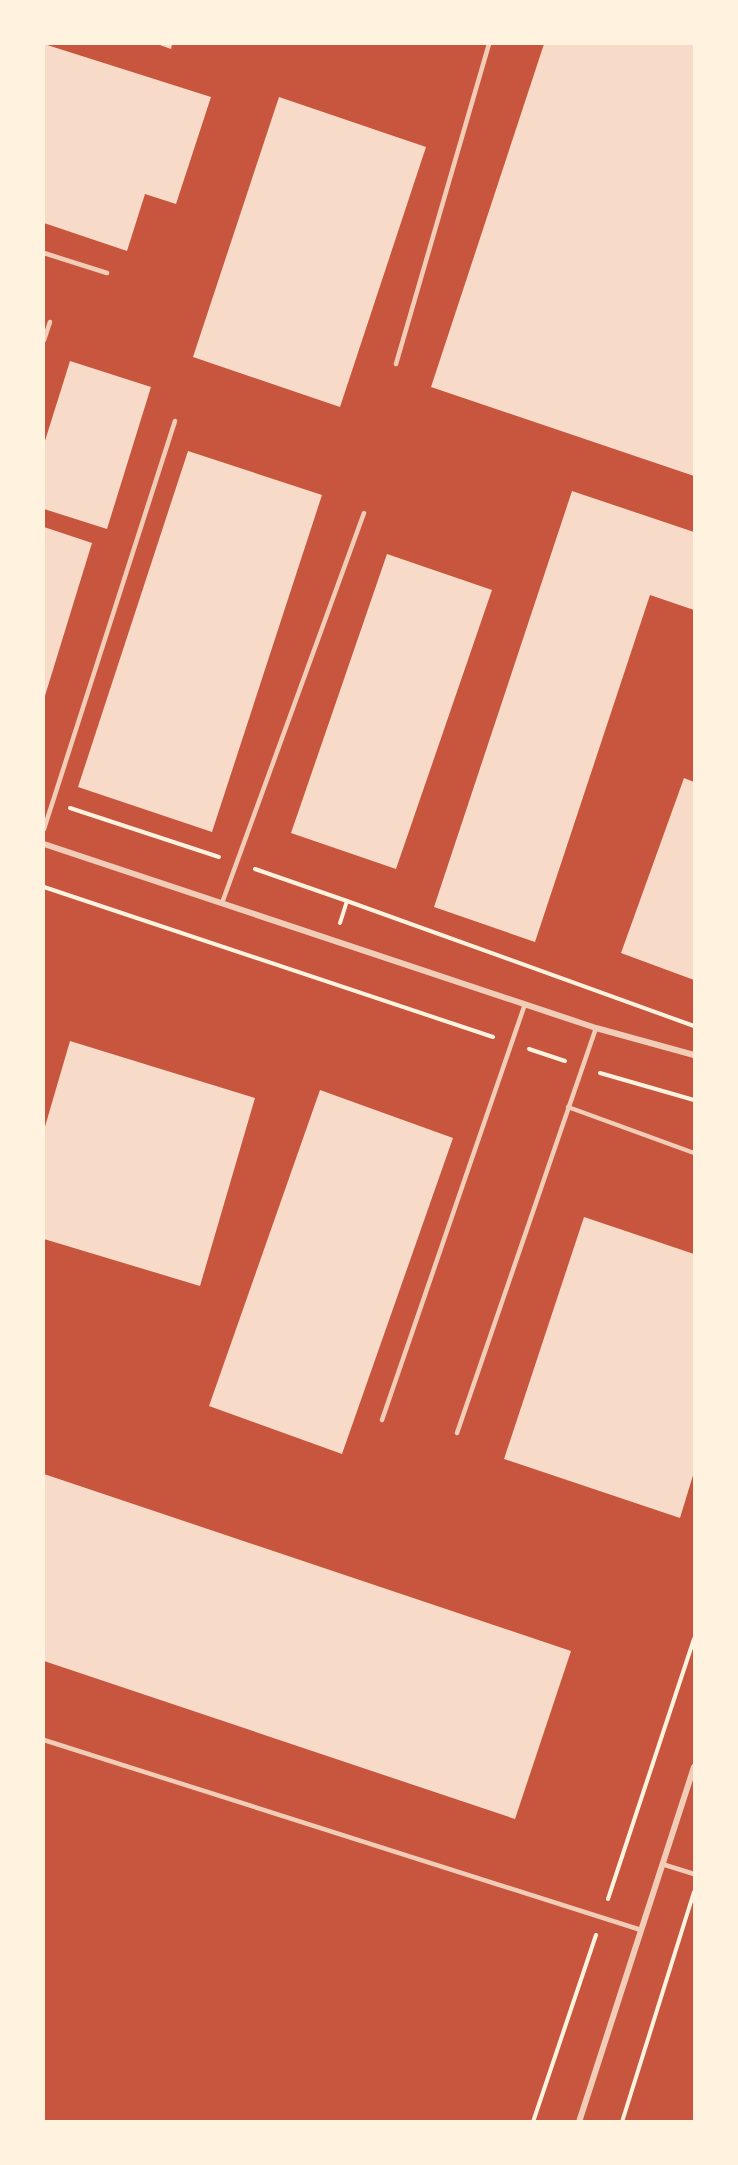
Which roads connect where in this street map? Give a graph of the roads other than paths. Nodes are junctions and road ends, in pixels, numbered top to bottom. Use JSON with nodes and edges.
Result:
{"nodes":[{"id":1,"x":489,"y":44,"type":"edge"},
{"id":2,"x":44,"y":253,"type":"edge"},
{"id":3,"x":106,"y":273,"type":"dead end"},
{"id":4,"x":50,"y":322,"type":"dead end"},
{"id":5,"x":44,"y":340,"type":"edge"},
{"id":6,"x":396,"y":364,"type":"dead end"},
{"id":7,"x":175,"y":421,"type":"dead end"},
{"id":8,"x":364,"y":513,"type":"dead end"},
{"id":9,"x":44,"y":829,"type":"edge"},
{"id":10,"x":44,"y":844,"type":"edge"},
{"id":11,"x":222,"y":903,"type":"junction"},
{"id":12,"x":525,"y":1004,"type":"junction"},
{"id":13,"x":596,"y":1028,"type":"junction"},
{"id":14,"x":694,"y":1054,"type":"edge"},
{"id":15,"x":568,"y":1107,"type":"junction"},
{"id":16,"x":694,"y":1153,"type":"edge"},
{"id":17,"x":382,"y":1420,"type":"dead end"},
{"id":18,"x":456,"y":1433,"type":"dead end"},
{"id":19,"x":44,"y":1740,"type":"edge"},
{"id":20,"x":694,"y":1767,"type":"edge"},
{"id":21,"x":663,"y":1864,"type":"junction"},
{"id":22,"x":694,"y":1874,"type":"edge"},
{"id":23,"x":641,"y":1930,"type":"junction"},
{"id":24,"x":579,"y":2121,"type":"edge"}],
"edges":[{"from":1,"to":6,"type":"lane"},
{"from":2,"to":3,"type":"lane"},
{"from":4,"to":5,"type":"lane"},
{"from":7,"to":9,"type":"lane"},
{"from":8,"to":11,"type":"lane"},
{"from":10,"to":11,"type":"street"},
{"from":11,"to":12,"type":"street"},
{"from":12,"to":13,"type":"street"},
{"from":12,"to":17,"type":"lane"},
{"from":13,"to":14,"type":"street"},
{"from":13,"to":15,"type":"lane"},
{"from":15,"to":16,"type":"lane"},
{"from":15,"to":18,"type":"lane"},
{"from":19,"to":23,"type":"lane"},
{"from":20,"to":21,"type":"street"},
{"from":21,"to":22,"type":"lane"},
{"from":21,"to":23,"type":"street"},
{"from":23,"to":24,"type":"street"}]}
